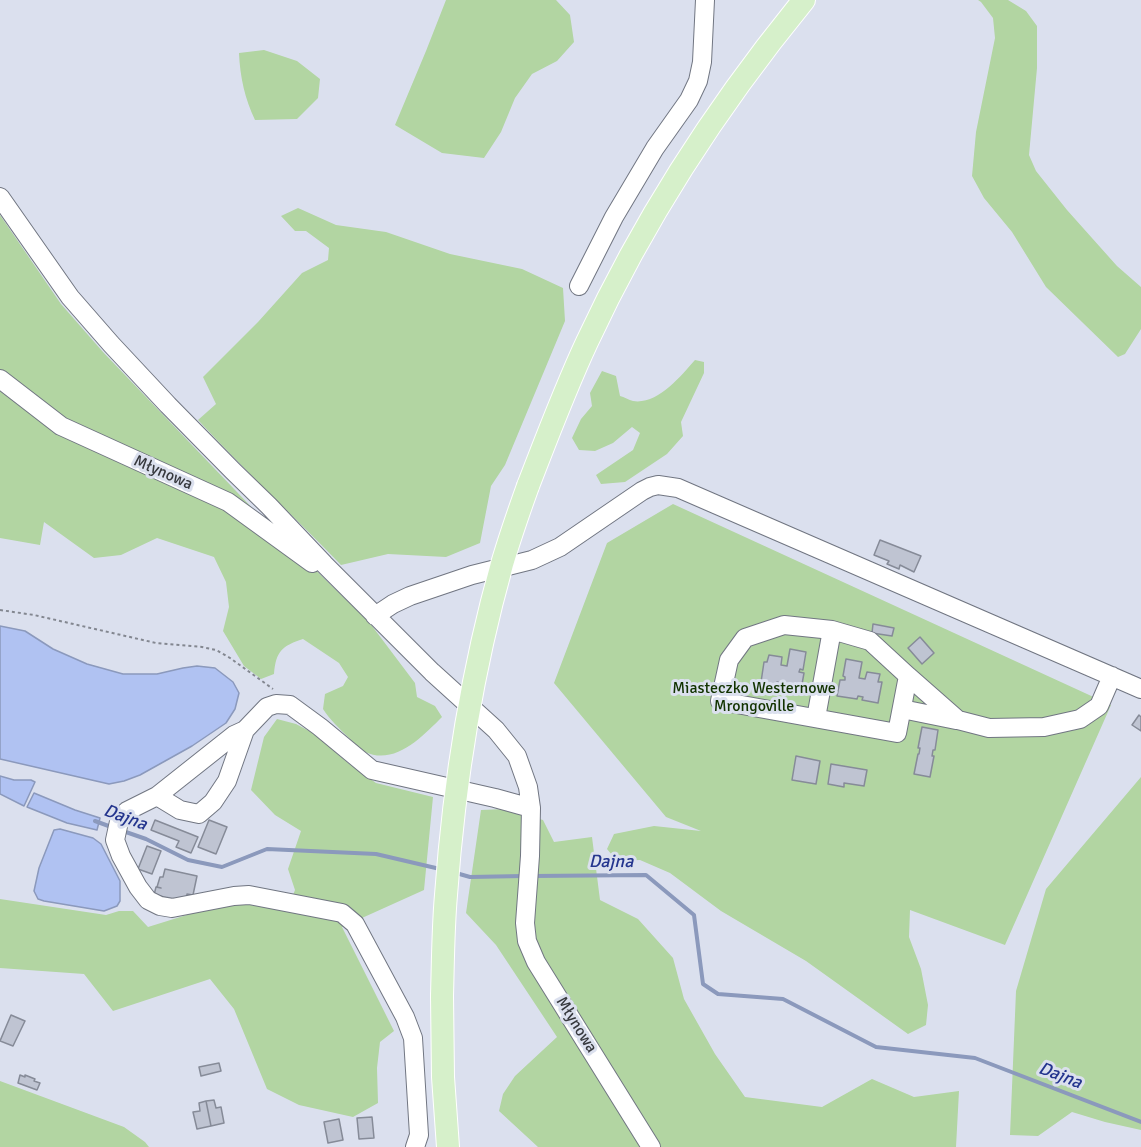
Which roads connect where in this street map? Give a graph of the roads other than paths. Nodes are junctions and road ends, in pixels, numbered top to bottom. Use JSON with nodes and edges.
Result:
{"nodes":[{"id":1,"x":705,"y":0,"type":"edge"},
{"id":2,"x":804,"y":0,"type":"edge"},
{"id":3,"x":0,"y":197,"type":"edge"},
{"id":4,"x":579,"y":286,"type":"dead end"},
{"id":5,"x":0,"y":379,"type":"edge"},
{"id":6,"x":324,"y":564,"type":"junction"},
{"id":7,"x":375,"y":616,"type":"junction"},
{"id":8,"x":832,"y":630,"type":"junction"},
{"id":9,"x":908,"y":676,"type":"junction"},
{"id":10,"x":1112,"y":676,"type":"junction"},
{"id":11,"x":1141,"y":689,"type":"edge"},
{"id":12,"x":902,"y":709,"type":"junction"},
{"id":13,"x":816,"y":718,"type":"junction"},
{"id":14,"x":958,"y":720,"type":"junction"},
{"id":15,"x":245,"y":730,"type":"junction"},
{"id":16,"x":157,"y":796,"type":"junction"},
{"id":17,"x":531,"y":808,"type":"junction"},
{"id":18,"x":415,"y":1147,"type":"edge"},
{"id":19,"x":448,"y":1147,"type":"edge"},
{"id":20,"x":651,"y":1147,"type":"edge"}],
"edges":[{"from":1,"to":4,"type":"street"},
{"from":2,"to":19,"type":"main road","bridge":true},
{"from":3,"to":6,"type":"street"},
{"from":5,"to":6,"type":"street","name":"Młynowa"},
{"from":6,"to":7,"type":"street"},
{"from":7,"to":10,"type":"street"},
{"from":7,"to":17,"type":"street"},
{"from":8,"to":9,"type":"street"},
{"from":8,"to":13,"type":"street"},
{"from":8,"to":13,"type":"street"},
{"from":9,"to":12,"type":"street"},
{"from":9,"to":14,"type":"street"},
{"from":10,"to":11,"type":"street"},
{"from":10,"to":14,"type":"street"},
{"from":12,"to":13,"type":"street"},
{"from":12,"to":14,"type":"street"},
{"from":15,"to":16,"type":"street"},
{"from":15,"to":16,"type":"street"},
{"from":15,"to":17,"type":"street"},
{"from":16,"to":18,"type":"street"},
{"from":17,"to":20,"type":"street","name":"Młynowa"}]}
